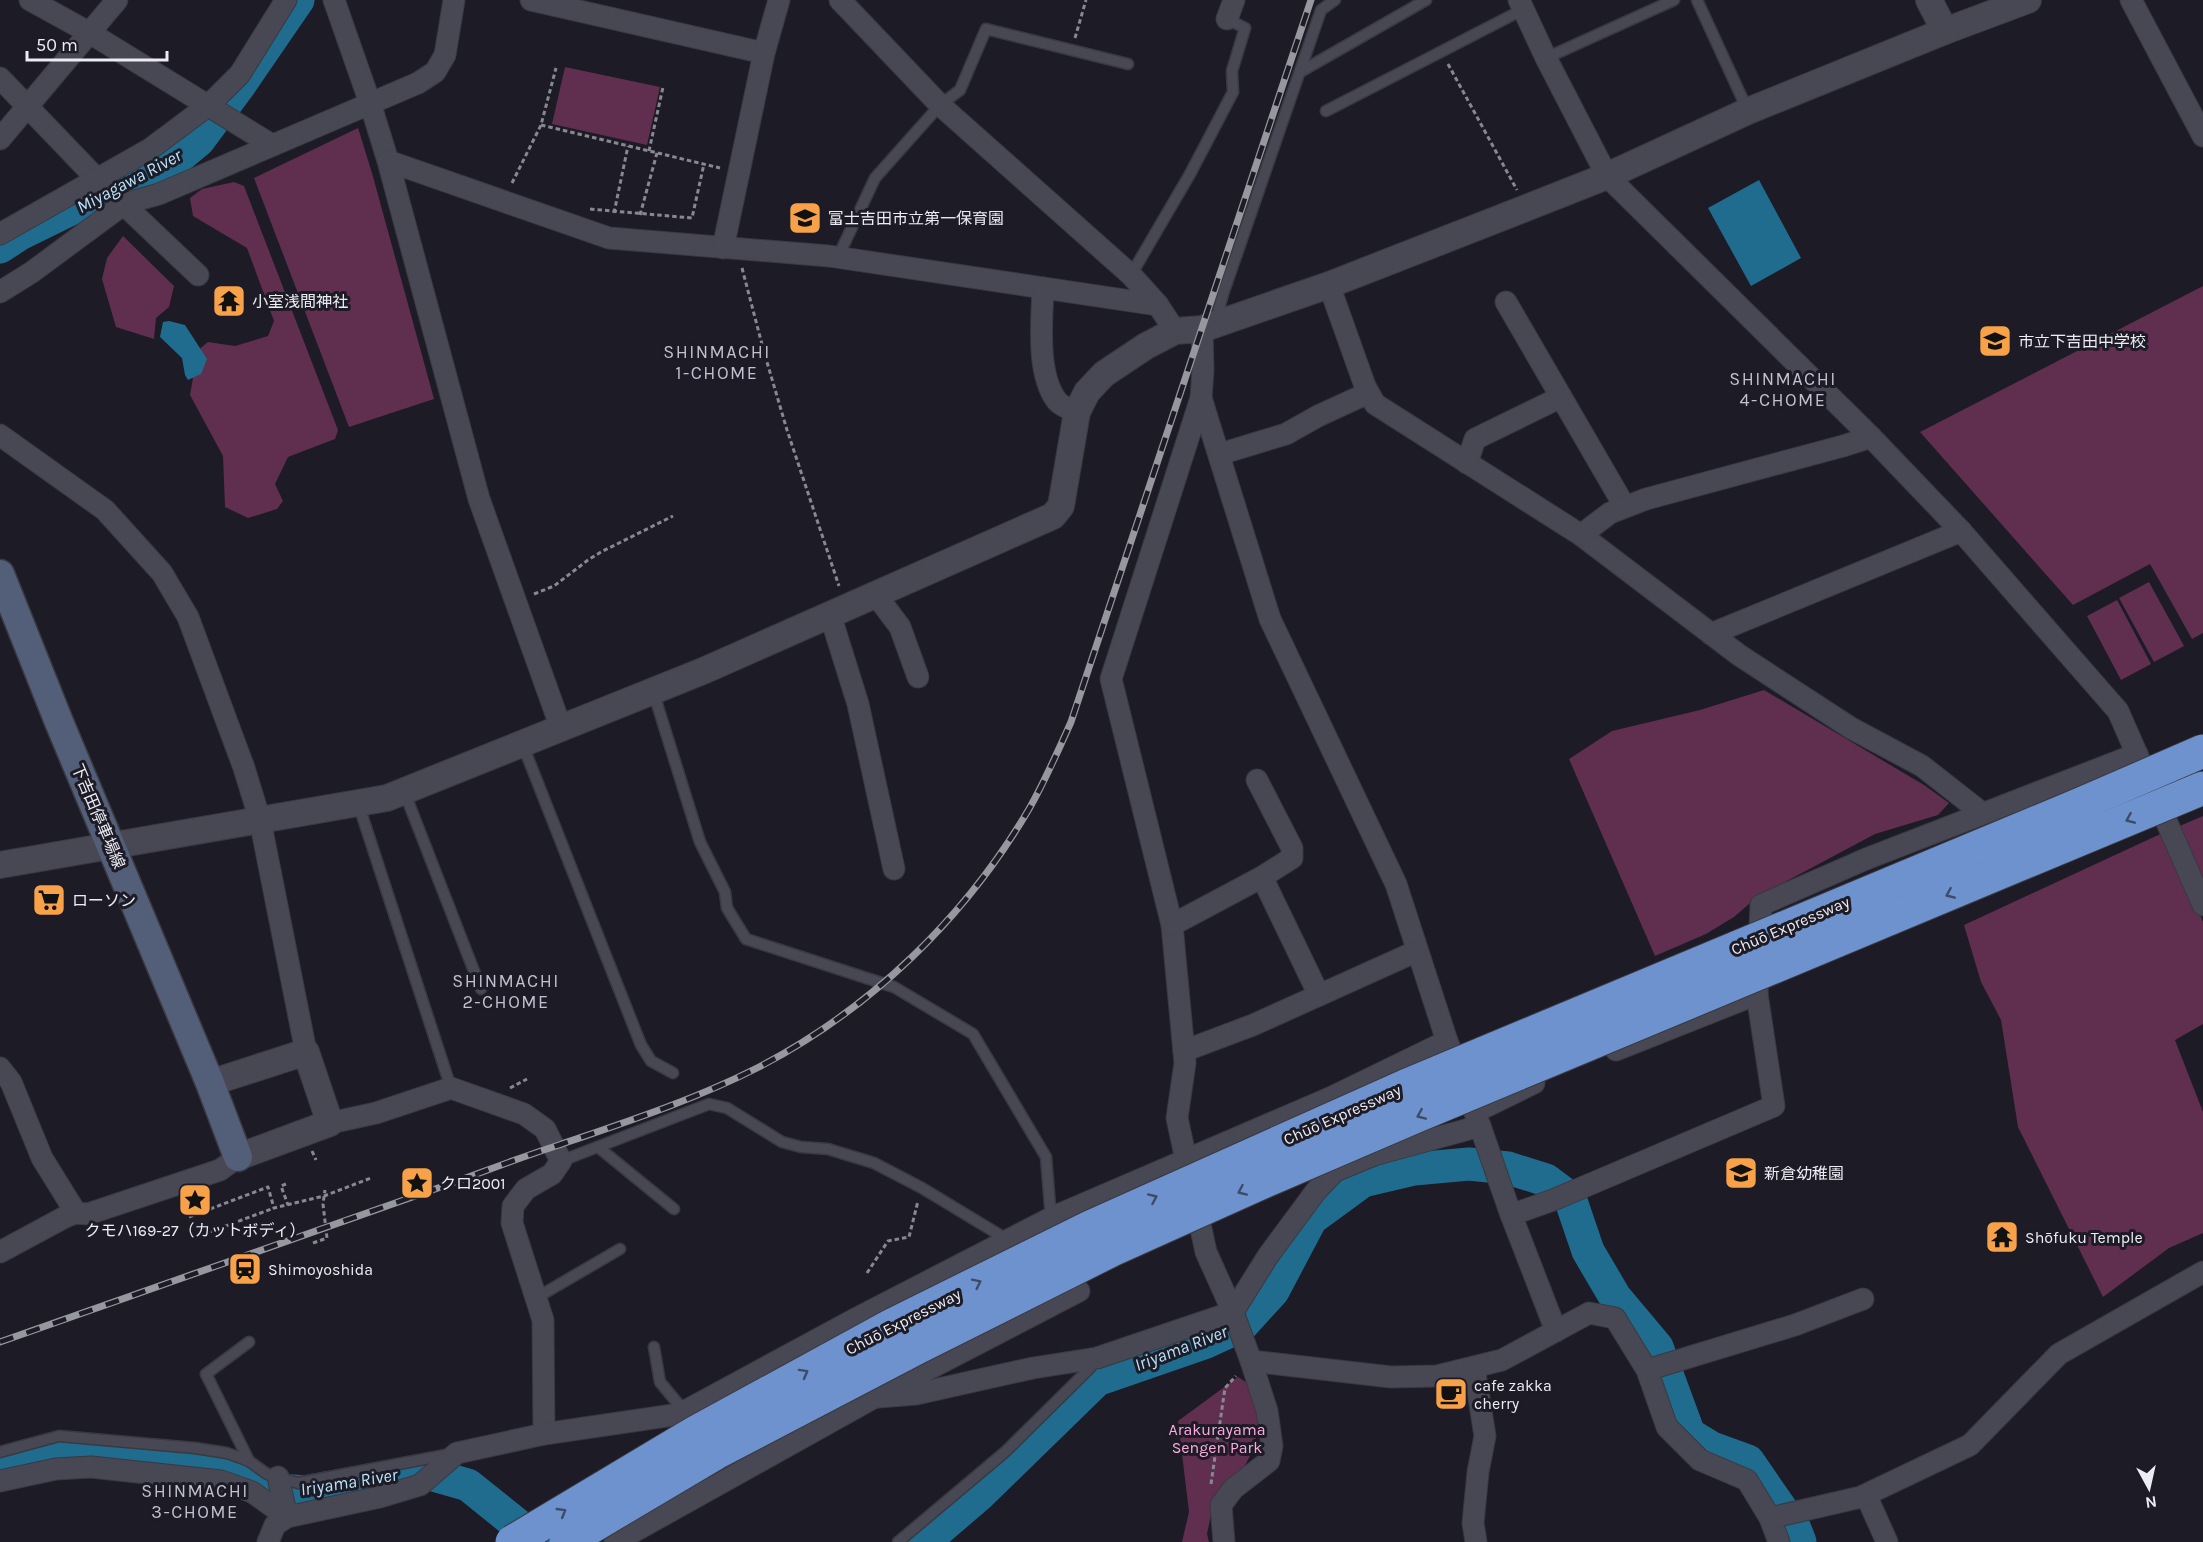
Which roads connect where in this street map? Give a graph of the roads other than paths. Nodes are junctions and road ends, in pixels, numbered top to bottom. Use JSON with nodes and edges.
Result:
{"nodes":[{"id":1,"x":30,"y":0,"type":"edge"},
{"id":2,"x":117,"y":0,"type":"edge"},
{"id":3,"x":286,"y":0,"type":"edge"},
{"id":4,"x":334,"y":0,"type":"edge"},
{"id":5,"x":454,"y":0,"type":"edge"},
{"id":6,"x":531,"y":0,"type":"edge"},
{"id":7,"x":779,"y":0,"type":"edge"},
{"id":8,"x":840,"y":0,"type":"edge"},
{"id":9,"x":1335,"y":0,"type":"edge"},
{"id":10,"x":1426,"y":0,"type":"edge"},
{"id":11,"x":1674,"y":0,"type":"edge"},
{"id":12,"x":1697,"y":0,"type":"edge"},
{"id":13,"x":1929,"y":0,"type":"edge"},
{"id":14,"x":2028,"y":0,"type":"edge"},
{"id":15,"x":2131,"y":0,"type":"edge"},
{"id":16,"x":1521,"y":5,"type":"edge"},
{"id":17,"x":622,"y":10,"type":"edge"},
{"id":18,"x":1230,"y":10,"type":"edge"},
{"id":19,"x":1945,"y":31,"type":"junction"},
{"id":20,"x":90,"y":33,"type":"junction"},
{"id":21,"x":764,"y":52,"type":"junction"},
{"id":22,"x":1546,"y":58,"type":"junction"},
{"id":23,"x":1128,"y":64,"type":"dead end"},
{"id":24,"x":1300,"y":72,"type":"junction"},
{"id":25,"x":0,"y":78,"type":"edge"},
{"id":26,"x":370,"y":103,"type":"junction"},
{"id":27,"x":209,"y":105,"type":"junction"},
{"id":28,"x":940,"y":105,"type":"junction"},
{"id":29,"x":27,"y":108,"type":"junction"},
{"id":30,"x":1326,"y":111,"type":"dead end"},
{"id":31,"x":1748,"y":111,"type":"junction"},
{"id":32,"x":2203,"y":136,"type":"edge"},
{"id":33,"x":0,"y":139,"type":"edge"},
{"id":34,"x":272,"y":145,"type":"junction"},
{"id":35,"x":388,"y":161,"type":"junction"},
{"id":36,"x":1606,"y":176,"type":"junction"},
{"id":37,"x":98,"y":179,"type":"junction"},
{"id":38,"x":124,"y":204,"type":"junction"},
{"id":39,"x":0,"y":234,"type":"edge"},
{"id":40,"x":733,"y":248,"type":"junction"},
{"id":41,"x":838,"y":257,"type":"junction"},
{"id":42,"x":198,"y":275,"type":"dead end"},
{"id":43,"x":1131,"y":275,"type":"junction"},
{"id":44,"x":1329,"y":285,"type":"junction"},
{"id":45,"x":1043,"y":288,"type":"junction"},
{"id":46,"x":0,"y":292,"type":"edge"},
{"id":47,"x":1506,"y":302,"type":"dead end"},
{"id":48,"x":1158,"y":305,"type":"junction"},
{"id":49,"x":1208,"y":327,"type":"junction"},
{"id":50,"x":1175,"y":331,"type":"junction"},
{"id":51,"x":1368,"y":393,"type":"junction"},
{"id":52,"x":1561,"y":396,"type":"junction"},
{"id":53,"x":1201,"y":398,"type":"junction"},
{"id":54,"x":1077,"y":412,"type":"junction"},
{"id":55,"x":0,"y":435,"type":"edge"},
{"id":56,"x":1871,"y":437,"type":"junction"},
{"id":57,"x":1220,"y":454,"type":"junction"},
{"id":58,"x":1467,"y":463,"type":"junction"},
{"id":59,"x":1625,"y":507,"type":"junction"},
{"id":60,"x":1961,"y":531,"type":"junction"},
{"id":61,"x":1581,"y":535,"type":"junction"},
{"id":62,"x":0,"y":574,"type":"edge"},
{"id":63,"x":876,"y":595,"type":"junction"},
{"id":64,"x":837,"y":612,"type":"junction"},
{"id":65,"x":1711,"y":634,"type":"junction"},
{"id":66,"x":918,"y":677,"type":"dead end"},
{"id":67,"x":653,"y":691,"type":"junction"},
{"id":68,"x":561,"y":728,"type":"junction"},
{"id":69,"x":522,"y":743,"type":"junction"},
{"id":70,"x":2203,"y":751,"type":"edge"},
{"id":71,"x":2137,"y":754,"type":"junction"},
{"id":72,"x":1257,"y":780,"type":"dead end"},
{"id":73,"x":2203,"y":788,"type":"edge"},
{"id":74,"x":404,"y":791,"type":"junction"},
{"id":75,"x":358,"y":803,"type":"junction"},
{"id":76,"x":1982,"y":813,"type":"junction"},
{"id":77,"x":260,"y":820,"type":"junction"},
{"id":78,"x":112,"y":847,"type":"junction"},
{"id":79,"x":0,"y":865,"type":"edge"},
{"id":80,"x":894,"y":869,"type":"dead end"},
{"id":81,"x":1262,"y":878,"type":"junction"},
{"id":82,"x":2201,"y":895,"type":"edge"},
{"id":83,"x":1172,"y":925,"type":"junction"},
{"id":84,"x":1417,"y":951,"type":"junction"},
{"id":85,"x":481,"y":989,"type":"dead end"},
{"id":86,"x":1757,"y":994,"type":"junction"},
{"id":87,"x":1319,"y":995,"type":"junction"},
{"id":88,"x":1447,"y":1041,"type":"junction"},
{"id":89,"x":1184,"y":1051,"type":"junction"},
{"id":90,"x":306,"y":1052,"type":"junction"},
{"id":91,"x":0,"y":1068,"type":"edge"},
{"id":92,"x":673,"y":1073,"type":"dead end"},
{"id":93,"x":210,"y":1083,"type":"junction"},
{"id":94,"x":451,"y":1088,"type":"junction"},
{"id":95,"x":1478,"y":1119,"type":"junction"},
{"id":96,"x":330,"y":1123,"type":"junction"},
{"id":97,"x":598,"y":1147,"type":"junction"},
{"id":98,"x":238,"y":1157,"type":"junction"},
{"id":99,"x":1187,"y":1160,"type":"junction"},
{"id":100,"x":561,"y":1161,"type":"junction"},
{"id":101,"x":674,"y":1209,"type":"dead end"},
{"id":102,"x":76,"y":1213,"type":"junction"},
{"id":103,"x":1511,"y":1215,"type":"junction"},
{"id":104,"x":1052,"y":1218,"type":"junction"},
{"id":105,"x":1008,"y":1240,"type":"junction"},
{"id":106,"x":620,"y":1249,"type":"dead end"},
{"id":107,"x":0,"y":1252,"type":"edge"},
{"id":108,"x":2203,"y":1272,"type":"edge"},
{"id":109,"x":1079,"y":1291,"type":"dead end"},
{"id":110,"x":536,"y":1298,"type":"junction"},
{"id":111,"x":1863,"y":1299,"type":"dead end"},
{"id":112,"x":1236,"y":1322,"type":"junction"},
{"id":113,"x":1556,"y":1331,"type":"junction"},
{"id":114,"x":249,"y":1342,"type":"dead end"},
{"id":115,"x":654,"y":1347,"type":"dead end"},
{"id":116,"x":1097,"y":1358,"type":"junction"},
{"id":117,"x":1251,"y":1361,"type":"junction"},
{"id":118,"x":1474,"y":1367,"type":"junction"},
{"id":119,"x":1658,"y":1367,"type":"junction"},
{"id":120,"x":875,"y":1397,"type":"junction"},
{"id":121,"x":682,"y":1413,"type":"junction"},
{"id":122,"x":544,"y":1434,"type":"junction"},
{"id":123,"x":0,"y":1452,"type":"edge"},
{"id":124,"x":453,"y":1457,"type":"junction"},
{"id":125,"x":249,"y":1461,"type":"junction"},
{"id":126,"x":278,"y":1479,"type":"junction"},
{"id":127,"x":0,"y":1481,"type":"edge"},
{"id":128,"x":1866,"y":1495,"type":"junction"},
{"id":129,"x":285,"y":1510,"type":"junction"},
{"id":130,"x":1779,"y":1516,"type":"junction"},
{"id":131,"x":268,"y":1542,"type":"edge"},
{"id":132,"x":512,"y":1542,"type":"edge"},
{"id":133,"x":566,"y":1542,"type":"edge"},
{"id":134,"x":615,"y":1542,"type":"edge"},
{"id":135,"x":898,"y":1542,"type":"edge"},
{"id":136,"x":1224,"y":1542,"type":"edge"},
{"id":137,"x":1476,"y":1542,"type":"edge"},
{"id":138,"x":1779,"y":1542,"type":"edge"},
{"id":139,"x":1887,"y":1542,"type":"edge"}],
"edges":[{"from":1,"to":20,"type":"street"},
{"from":2,"to":20,"type":"street"},
{"from":3,"to":27,"type":"street"},
{"from":4,"to":26,"type":"street"},
{"from":5,"to":26,"type":"street"},
{"from":6,"to":17,"type":"street"},
{"from":7,"to":21,"type":"street"},
{"from":8,"to":28,"type":"street"},
{"from":9,"to":24,"type":"lane"},
{"from":10,"to":24,"type":"lane"},
{"from":11,"to":22,"type":"lane"},
{"from":12,"to":31,"type":"lane"},
{"from":13,"to":19,"type":"street"},
{"from":14,"to":19,"type":"street"},
{"from":15,"to":32,"type":"street"},
{"from":16,"to":22,"type":"street"},
{"from":16,"to":30,"type":"lane"},
{"from":17,"to":21,"type":"street"},
{"from":18,"to":43,"type":"lane"},
{"from":19,"to":31,"type":"street"},
{"from":20,"to":27,"type":"street"},
{"from":20,"to":29,"type":"street"},
{"from":21,"to":40,"type":"street"},
{"from":22,"to":36,"type":"street"},
{"from":23,"to":28,"type":"lane"},
{"from":24,"to":49,"type":"lane"},
{"from":25,"to":29,"type":"street"},
{"from":26,"to":34,"type":"street"},
{"from":26,"to":35,"type":"street"},
{"from":27,"to":34,"type":"street"},
{"from":27,"to":37,"type":"street"},
{"from":28,"to":41,"type":"lane"},
{"from":28,"to":43,"type":"street"},
{"from":29,"to":33,"type":"street"},
{"from":29,"to":37,"type":"street"},
{"from":31,"to":36,"type":"street"},
{"from":34,"to":38,"type":"street"},
{"from":35,"to":40,"type":"street"},
{"from":35,"to":68,"type":"street"},
{"from":36,"to":44,"type":"street"},
{"from":36,"to":56,"type":"street"},
{"from":37,"to":38,"type":"street"},
{"from":37,"to":39,"type":"street"},
{"from":38,"to":42,"type":"street"},
{"from":38,"to":46,"type":"street"},
{"from":40,"to":41,"type":"street"},
{"from":41,"to":45,"type":"street"},
{"from":43,"to":48,"type":"street"},
{"from":44,"to":49,"type":"street"},
{"from":44,"to":51,"type":"street"},
{"from":45,"to":48,"type":"street"},
{"from":45,"to":54,"type":"street"},
{"from":47,"to":52,"type":"street"},
{"from":48,"to":50,"type":"street"},
{"from":49,"to":50,"type":"street"},
{"from":49,"to":53,"type":"street"},
{"from":50,"to":54,"type":"street"},
{"from":51,"to":57,"type":"street"},
{"from":51,"to":58,"type":"street"},
{"from":52,"to":58,"type":"street"},
{"from":52,"to":59,"type":"street"},
{"from":53,"to":57,"type":"street"},
{"from":53,"to":83,"type":"street"},
{"from":54,"to":63,"type":"street"},
{"from":55,"to":77,"type":"street"},
{"from":56,"to":59,"type":"street"},
{"from":56,"to":60,"type":"street"},
{"from":57,"to":84,"type":"street"},
{"from":58,"to":61,"type":"street"},
{"from":59,"to":61,"type":"street"},
{"from":60,"to":65,"type":"street"},
{"from":60,"to":71,"type":"street"},
{"from":61,"to":65,"type":"street"},
{"from":62,"to":78,"type":"main road","name":"下吉田停車場線"},
{"from":63,"to":64,"type":"street"},
{"from":63,"to":66,"type":"street"},
{"from":64,"to":67,"type":"street"},
{"from":64,"to":80,"type":"street"},
{"from":65,"to":76,"type":"street"},
{"from":67,"to":68,"type":"street"},
{"from":67,"to":104,"type":"lane"},
{"from":68,"to":69,"type":"street"},
{"from":69,"to":74,"type":"street"},
{"from":69,"to":92,"type":"lane"},
{"from":132,"to":70,"type":"highway","name":"Chūō Expressway","one_way":true,"bridge":true},
{"from":71,"to":76,"type":"street"},
{"from":71,"to":82,"type":"street"},
{"from":72,"to":81,"type":"street"},
{"from":73,"to":133,"type":"highway","name":"Chūō Expressway","one_way":true,"bridge":true},
{"from":74,"to":75,"type":"street"},
{"from":74,"to":85,"type":"lane"},
{"from":75,"to":77,"type":"street"},
{"from":75,"to":94,"type":"lane"},
{"from":76,"to":86,"type":"street"},
{"from":77,"to":78,"type":"street"},
{"from":77,"to":90,"type":"street"},
{"from":78,"to":79,"type":"street"},
{"from":78,"to":93,"type":"main road","name":"下吉田停車場線"},
{"from":81,"to":83,"type":"street"},
{"from":81,"to":87,"type":"street"},
{"from":83,"to":89,"type":"street"},
{"from":84,"to":87,"type":"street"},
{"from":84,"to":88,"type":"street"},
{"from":86,"to":95,"type":"street"},
{"from":86,"to":103,"type":"street"},
{"from":87,"to":89,"type":"street"},
{"from":88,"to":95,"type":"street"},
{"from":88,"to":99,"type":"street"},
{"from":89,"to":99,"type":"street"},
{"from":90,"to":93,"type":"street"},
{"from":90,"to":96,"type":"street"},
{"from":91,"to":102,"type":"street"},
{"from":93,"to":98,"type":"main road","name":"下吉田停車場線"},
{"from":94,"to":96,"type":"street"},
{"from":94,"to":100,"type":"street"},
{"from":95,"to":103,"type":"street"},
{"from":95,"to":112,"type":"street"},
{"from":96,"to":98,"type":"street"},
{"from":97,"to":100,"type":"lane"},
{"from":97,"to":101,"type":"lane"},
{"from":97,"to":105,"type":"lane"},
{"from":98,"to":102,"type":"street"},
{"from":99,"to":104,"type":"street"},
{"from":99,"to":112,"type":"street"},
{"from":100,"to":110,"type":"street"},
{"from":102,"to":107,"type":"street"},
{"from":103,"to":113,"type":"street"},
{"from":104,"to":105,"type":"street"},
{"from":105,"to":121,"type":"street"},
{"from":106,"to":110,"type":"lane"},
{"from":108,"to":128,"type":"street"},
{"from":109,"to":120,"type":"street"},
{"from":110,"to":122,"type":"street"},
{"from":111,"to":119,"type":"street"},
{"from":112,"to":116,"type":"street"},
{"from":112,"to":117,"type":"street"},
{"from":113,"to":118,"type":"street"},
{"from":113,"to":119,"type":"street"},
{"from":114,"to":125,"type":"lane"},
{"from":115,"to":121,"type":"lane"},
{"from":116,"to":120,"type":"street"},
{"from":116,"to":135,"type":"lane"},
{"from":117,"to":118,"type":"street"},
{"from":117,"to":136,"type":"street"},
{"from":118,"to":137,"type":"street"},
{"from":119,"to":130,"type":"street"},
{"from":120,"to":121,"type":"street"},
{"from":120,"to":134,"type":"street"},
{"from":121,"to":122,"type":"street"},
{"from":122,"to":124,"type":"street"},
{"from":123,"to":125,"type":"lane"},
{"from":124,"to":126,"type":"lane"},
{"from":124,"to":129,"type":"street"},
{"from":125,"to":126,"type":"lane"},
{"from":126,"to":129,"type":"street"},
{"from":127,"to":129,"type":"street"},
{"from":128,"to":130,"type":"street"},
{"from":128,"to":139,"type":"street"},
{"from":129,"to":131,"type":"street"},
{"from":130,"to":138,"type":"street"}]}
